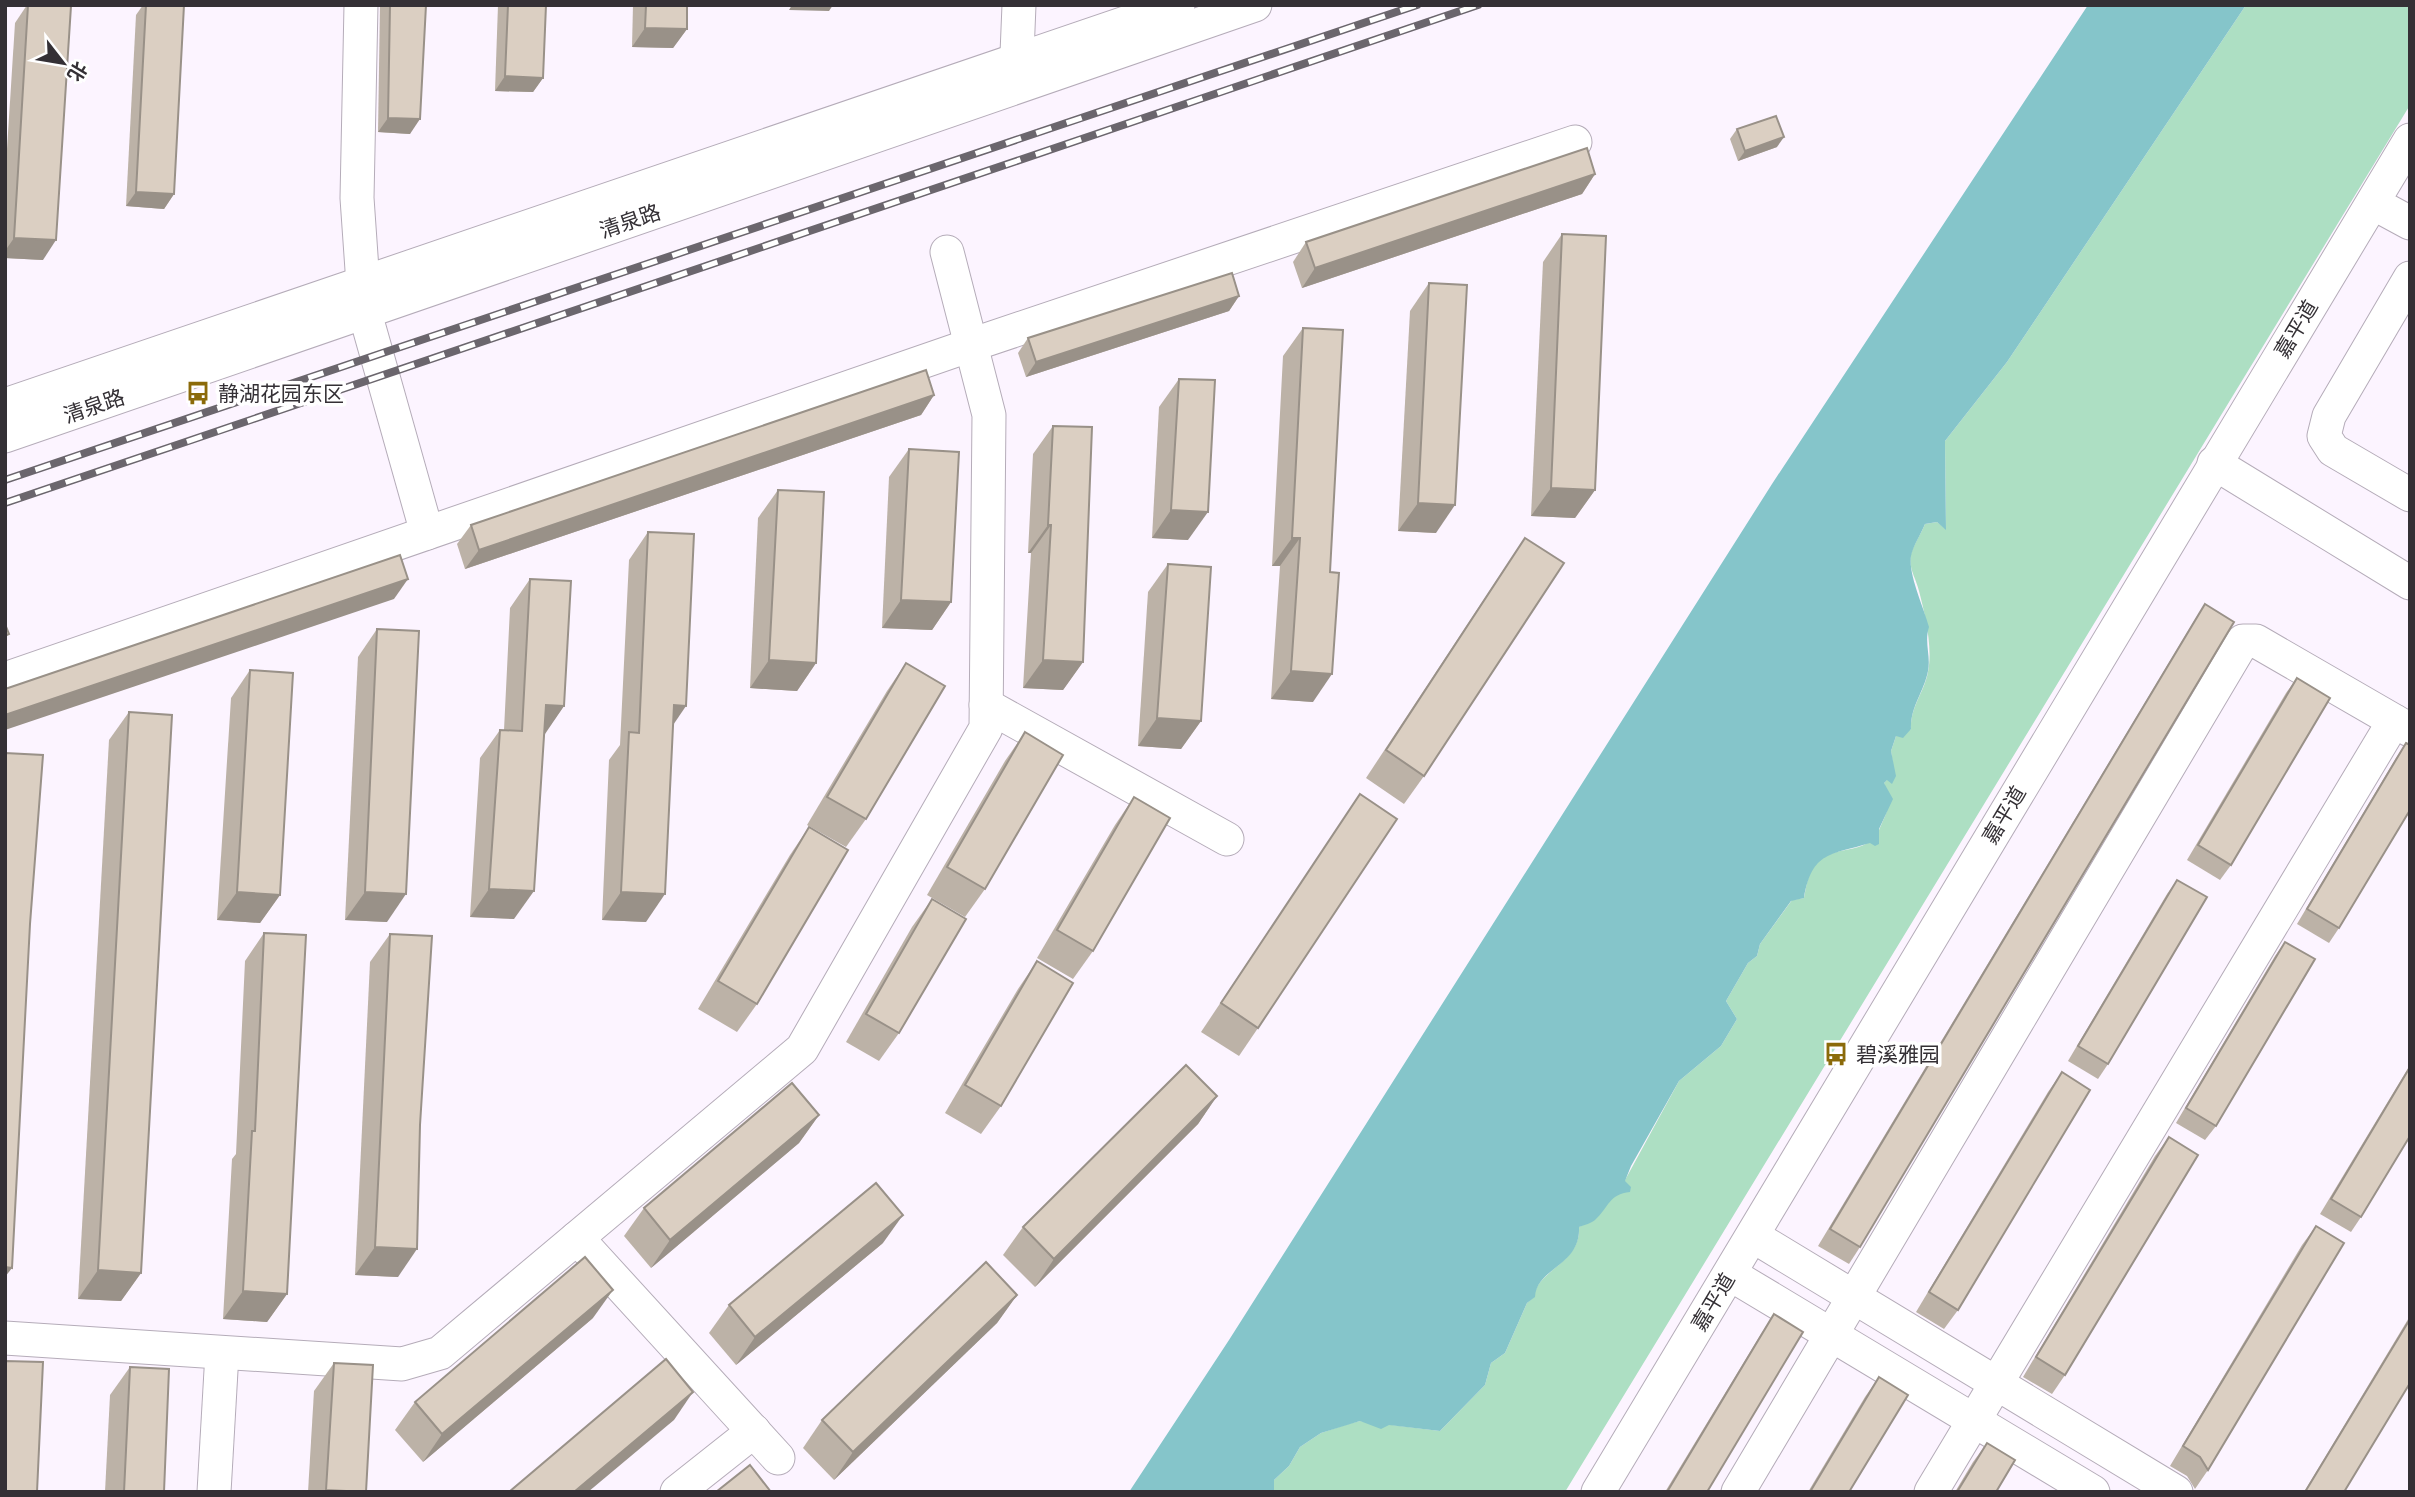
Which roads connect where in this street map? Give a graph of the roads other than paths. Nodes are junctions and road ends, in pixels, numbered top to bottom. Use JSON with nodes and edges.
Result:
{"nodes":[{"id":1,"x":361,"y":5,"type":"edge"},
{"id":2,"x":1019,"y":5,"type":"edge"},
{"id":3,"x":1178,"y":5,"type":"edge"},
{"id":4,"x":1255,"y":5,"type":"edge"},
{"id":5,"x":1016,"y":74,"type":"junction"},
{"id":6,"x":1575,"y":142,"type":"dead end"},
{"id":7,"x":2407,"y":159,"type":"edge"},
{"id":8,"x":2390,"y":212,"type":"edge"},
{"id":9,"x":947,"y":252,"type":"dead end"},
{"id":10,"x":2410,"y":278,"type":"edge"},
{"id":11,"x":363,"y":298,"type":"junction"},
{"id":12,"x":971,"y":345,"type":"junction"},
{"id":13,"x":5,"y":405,"type":"edge"},
{"id":14,"x":5,"y":436,"type":"edge"},
{"id":15,"x":2221,"y":468,"type":"junction"},
{"id":16,"x":2410,"y":495,"type":"edge"},
{"id":17,"x":427,"y":533,"type":"junction"},
{"id":18,"x":2410,"y":583,"type":"edge"},
{"id":19,"x":5,"y":679,"type":"edge"},
{"id":20,"x":986,"y":705,"type":"junction"},
{"id":21,"x":2402,"y":725,"type":"edge"},
{"id":22,"x":1227,"y":839,"type":"dead end"},
{"id":23,"x":577,"y":1238,"type":"junction"},
{"id":24,"x":1760,"y":1240,"type":"junction"},
{"id":25,"x":1737,"y":1279,"type":"junction"},
{"id":26,"x":1853,"y":1296,"type":"junction"},
{"id":27,"x":1830,"y":1334,"type":"junction"},
{"id":28,"x":5,"y":1338,"type":"edge"},
{"id":29,"x":222,"y":1353,"type":"junction"},
{"id":30,"x":1995,"y":1382,"type":"junction"},
{"id":31,"x":1974,"y":1420,"type":"junction"},
{"id":32,"x":754,"y":1431,"type":"junction"},
{"id":33,"x":778,"y":1458,"type":"dead end"},
{"id":34,"x":214,"y":1492,"type":"edge"},
{"id":35,"x":677,"y":1492,"type":"edge"},
{"id":36,"x":1598,"y":1492,"type":"edge"},
{"id":37,"x":1619,"y":1492,"type":"edge"},
{"id":38,"x":1738,"y":1492,"type":"edge"},
{"id":39,"x":1931,"y":1492,"type":"edge"},
{"id":40,"x":2093,"y":1492,"type":"edge"},
{"id":41,"x":2176,"y":1492,"type":"edge"}],
"edges":[{"from":1,"to":11,"type":"street"},
{"from":2,"to":5,"type":"street"},
{"from":3,"to":5,"type":"street","name":"清泉路"},
{"from":4,"to":5,"type":"street","name":"清泉路"},
{"from":5,"to":11,"type":"street","name":"清泉路"},
{"from":6,"to":12,"type":"street"},
{"from":7,"to":8,"type":"street","name":"嘉平道"},
{"from":8,"to":15,"type":"street","name":"嘉平道"},
{"from":9,"to":12,"type":"street"},
{"from":10,"to":16,"type":"street"},
{"from":11,"to":13,"type":"street","name":"清泉路"},
{"from":11,"to":14,"type":"street","name":"清泉路"},
{"from":11,"to":17,"type":"street"},
{"from":12,"to":17,"type":"street"},
{"from":12,"to":20,"type":"street"},
{"from":15,"to":18,"type":"street"},
{"from":15,"to":24,"type":"street","name":"嘉平道"},
{"from":17,"to":19,"type":"street"},
{"from":20,"to":22,"type":"street"},
{"from":20,"to":23,"type":"street"},
{"from":21,"to":26,"type":"street"},
{"from":21,"to":30,"type":"street"},
{"from":23,"to":29,"type":"street"},
{"from":23,"to":32,"type":"street"},
{"from":24,"to":25,"type":"street","name":"嘉平道"},
{"from":24,"to":26,"type":"street"},
{"from":25,"to":27,"type":"street"},
{"from":25,"to":36,"type":"street","name":"嘉平道"},
{"from":25,"to":37,"type":"street","name":"嘉平道"},
{"from":26,"to":27,"type":"street"},
{"from":26,"to":30,"type":"street"},
{"from":27,"to":31,"type":"street"},
{"from":27,"to":38,"type":"street"},
{"from":28,"to":29,"type":"street"},
{"from":29,"to":34,"type":"street"},
{"from":30,"to":31,"type":"street"},
{"from":30,"to":41,"type":"street"},
{"from":31,"to":39,"type":"street"},
{"from":31,"to":40,"type":"street"},
{"from":32,"to":33,"type":"street"},
{"from":32,"to":35,"type":"street"}]}
